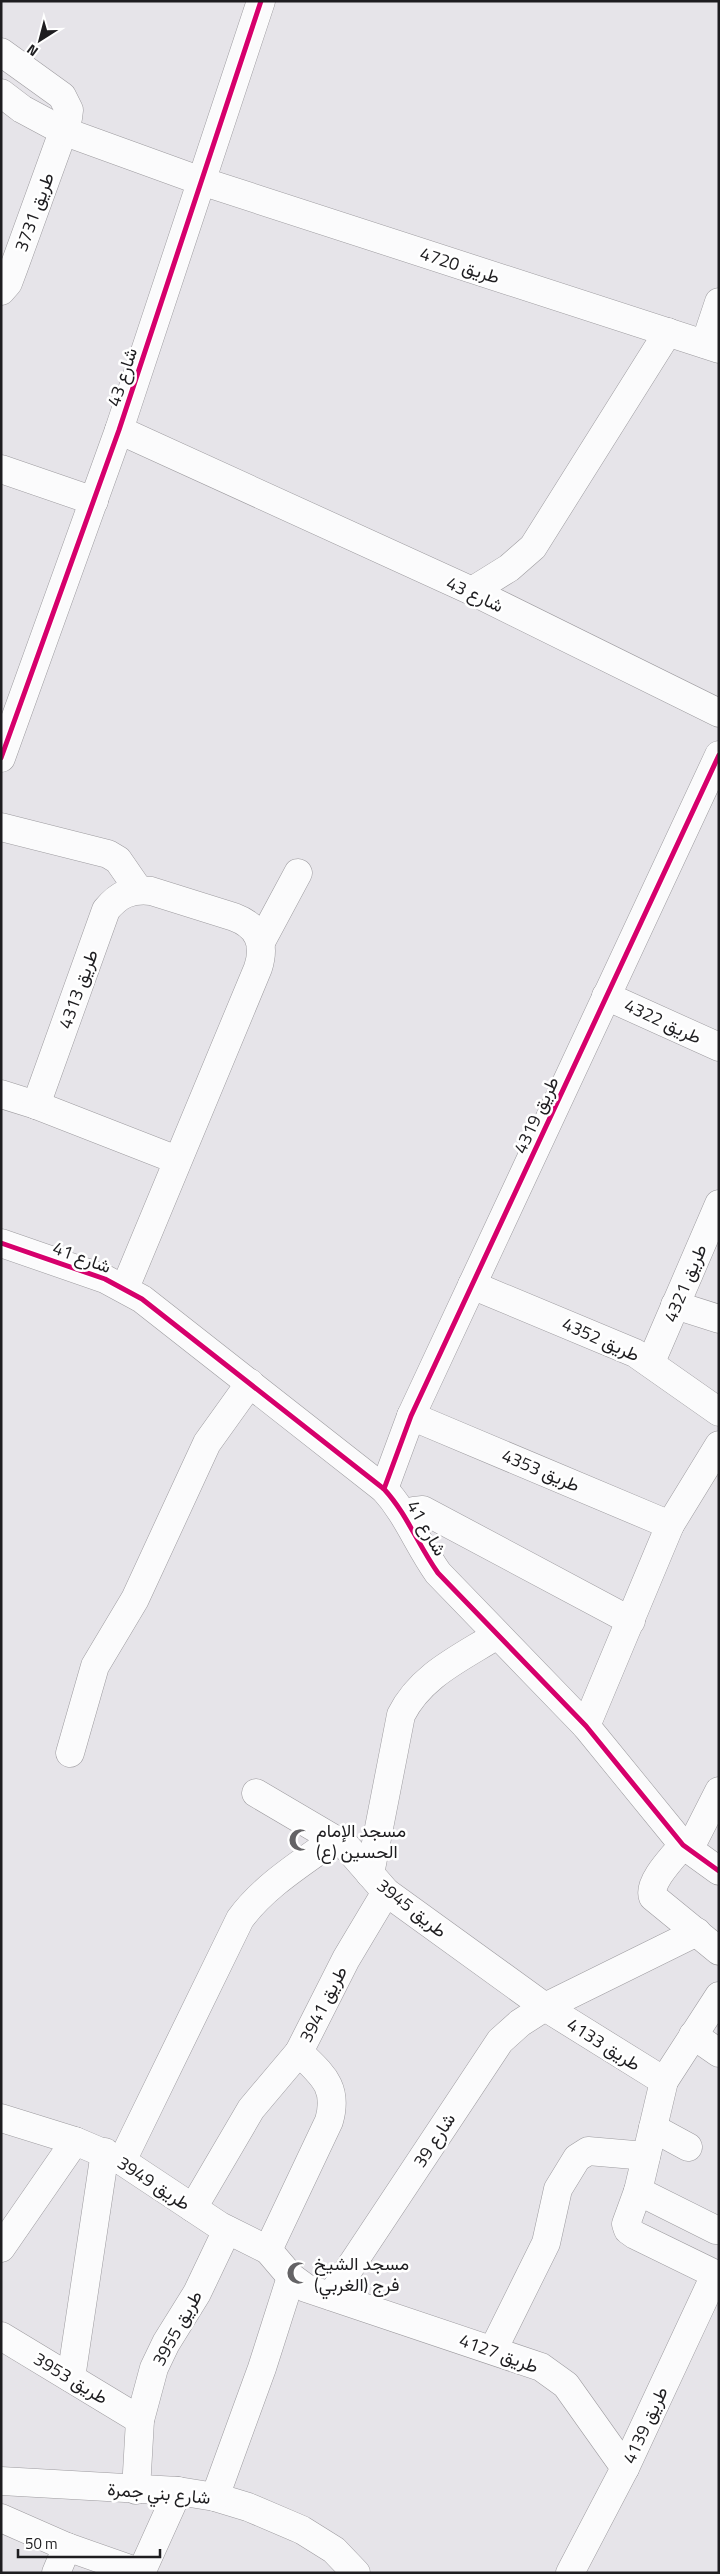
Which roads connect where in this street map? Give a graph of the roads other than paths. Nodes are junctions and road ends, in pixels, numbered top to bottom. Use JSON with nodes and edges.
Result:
{"nodes":[{"id":1,"x":262,"y":1,"type":"edge"},
{"id":2,"x":1,"y":52,"type":"edge"},
{"id":3,"x":1,"y":93,"type":"edge"},
{"id":4,"x":64,"y":131,"type":"junction"},
{"id":5,"x":201,"y":181,"type":"junction"},
{"id":6,"x":1,"y":290,"type":"edge"},
{"id":7,"x":719,"y":302,"type":"edge"},
{"id":8,"x":668,"y":332,"type":"junction"},
{"id":9,"x":712,"y":346,"type":"edge"},
{"id":10,"x":119,"y":430,"type":"junction"},
{"id":11,"x":1,"y":469,"type":"edge"},
{"id":12,"x":94,"y":501,"type":"junction"},
{"id":13,"x":472,"y":592,"type":"junction"},
{"id":14,"x":719,"y":712,"type":"edge"},
{"id":15,"x":719,"y":755,"type":"edge"},
{"id":16,"x":1,"y":758,"type":"edge"},
{"id":17,"x":1,"y":828,"type":"edge"},
{"id":18,"x":298,"y":873,"type":"dead end"},
{"id":19,"x":138,"y":889,"type":"junction"},
{"id":20,"x":261,"y":942,"type":"junction"},
{"id":21,"x":606,"y":996,"type":"junction"},
{"id":22,"x":719,"y":1047,"type":"edge"},
{"id":23,"x":1,"y":1094,"type":"edge"},
{"id":24,"x":36,"y":1105,"type":"junction"},
{"id":25,"x":177,"y":1160,"type":"junction"},
{"id":26,"x":719,"y":1204,"type":"edge"},
{"id":27,"x":1,"y":1244,"type":"edge"},
{"id":28,"x":472,"y":1285,"type":"junction"},
{"id":29,"x":124,"y":1288,"type":"junction"},
{"id":30,"x":676,"y":1305,"type":"junction"},
{"id":31,"x":719,"y":1319,"type":"edge"},
{"id":32,"x":651,"y":1362,"type":"junction"},
{"id":33,"x":250,"y":1383,"type":"junction"},
{"id":34,"x":719,"y":1412,"type":"edge"},
{"id":35,"x":412,"y":1416,"type":"junction"},
{"id":36,"x":719,"y":1445,"type":"edge"},
{"id":37,"x":384,"y":1488,"type":"junction"},
{"id":38,"x":408,"y":1518,"type":"junction"},
{"id":39,"x":670,"y":1525,"type":"junction"},
{"id":40,"x":631,"y":1621,"type":"junction"},
{"id":41,"x":497,"y":1635,"type":"junction"},
{"id":42,"x":586,"y":1726,"type":"junction"},
{"id":43,"x":70,"y":1753,"type":"dead end"},
{"id":44,"x":719,"y":1791,"type":"edge"},
{"id":45,"x":256,"y":1794,"type":"dead end"},
{"id":46,"x":335,"y":1839,"type":"junction"},
{"id":47,"x":686,"y":1847,"type":"junction"},
{"id":48,"x":719,"y":1871,"type":"edge"},
{"id":49,"x":378,"y":1883,"type":"junction"},
{"id":50,"x":697,"y":1932,"type":"junction"},
{"id":51,"x":719,"y":1951,"type":"edge"},
{"id":52,"x":719,"y":1996,"type":"edge"},
{"id":53,"x":545,"y":2007,"type":"junction"},
{"id":54,"x":693,"y":2035,"type":"junction"},
{"id":55,"x":299,"y":2052,"type":"junction"},
{"id":56,"x":719,"y":2053,"type":"edge"},
{"id":57,"x":664,"y":2081,"type":"junction"},
{"id":58,"x":1,"y":2118,"type":"edge"},
{"id":59,"x":652,"y":2128,"type":"junction"},
{"id":60,"x":75,"y":2141,"type":"junction"},
{"id":61,"x":688,"y":2147,"type":"dead end"},
{"id":62,"x":646,"y":2156,"type":"junction"},
{"id":63,"x":114,"y":2157,"type":"junction"},
{"id":64,"x":638,"y":2191,"type":"junction"},
{"id":65,"x":192,"y":2208,"type":"junction"},
{"id":66,"x":718,"y":2228,"type":"edge"},
{"id":67,"x":227,"y":2230,"type":"junction"},
{"id":68,"x":1,"y":2248,"type":"edge"},
{"id":69,"x":268,"y":2250,"type":"junction"},
{"id":70,"x":711,"y":2273,"type":"edge"},
{"id":71,"x":290,"y":2277,"type":"junction"},
{"id":72,"x":331,"y":2296,"type":"junction"},
{"id":73,"x":1,"y":2336,"type":"edge"},
{"id":74,"x":493,"y":2350,"type":"junction"},
{"id":75,"x":71,"y":2378,"type":"junction"},
{"id":76,"x":140,"y":2420,"type":"junction"},
{"id":77,"x":625,"y":2468,"type":"junction"},
{"id":78,"x":1,"y":2481,"type":"edge"},
{"id":79,"x":136,"y":2490,"type":"junction"},
{"id":80,"x":178,"y":2491,"type":"junction"},
{"id":81,"x":215,"y":2497,"type":"junction"},
{"id":82,"x":1,"y":2518,"type":"edge"},
{"id":83,"x":67,"y":2547,"type":"junction"},
{"id":84,"x":345,"y":2568,"type":"edge"},
{"id":85,"x":56,"y":2573,"type":"edge"},
{"id":86,"x":141,"y":2573,"type":"edge"},
{"id":87,"x":570,"y":2573,"type":"edge"}],
"edges":[{"from":1,"to":5,"type":"street","name":"شارع 43"},
{"from":2,"to":4,"type":"street","name":"طريق 3731"},
{"from":3,"to":4,"type":"street"},
{"from":4,"to":5,"type":"street"},
{"from":4,"to":6,"type":"street","name":"طريق 3731"},
{"from":5,"to":8,"type":"street","name":"طريق 4720"},
{"from":5,"to":10,"type":"street","name":"شارع 43"},
{"from":7,"to":9,"type":"street"},
{"from":8,"to":9,"type":"street","name":"طريق 4720"},
{"from":8,"to":13,"type":"street"},
{"from":10,"to":12,"type":"street","name":"شارع 43"},
{"from":10,"to":13,"type":"street","name":"شارع 43"},
{"from":11,"to":12,"type":"street"},
{"from":12,"to":16,"type":"street","name":"شارع 43"},
{"from":13,"to":14,"type":"street","name":"شارع 43"},
{"from":15,"to":21,"type":"street","name":"طريق 4319"},
{"from":17,"to":19,"type":"street"},
{"from":18,"to":20,"type":"street"},
{"from":19,"to":20,"type":"street"},
{"from":19,"to":24,"type":"street","name":"طريق 4313"},
{"from":20,"to":25,"type":"street"},
{"from":21,"to":22,"type":"street","name":"طريق 4322"},
{"from":21,"to":28,"type":"street","name":"طريق 4319"},
{"from":23,"to":24,"type":"street"},
{"from":24,"to":25,"type":"street"},
{"from":25,"to":29,"type":"street"},
{"from":26,"to":30,"type":"street","name":"طريق 4321"},
{"from":27,"to":29,"type":"street","name":"شارع 41"},
{"from":28,"to":32,"type":"street","name":"طريق 4352"},
{"from":28,"to":35,"type":"street","name":"طريق 4319"},
{"from":29,"to":33,"type":"street","name":"شارع 41"},
{"from":30,"to":31,"type":"street"},
{"from":30,"to":32,"type":"street","name":"طريق 4321"},
{"from":32,"to":34,"type":"street","name":"طريق 4352"},
{"from":33,"to":37,"type":"street","name":"شارع 41"},
{"from":33,"to":43,"type":"street"},
{"from":35,"to":37,"type":"street","name":"طريق 4319"},
{"from":35,"to":39,"type":"street","name":"طريق 4353"},
{"from":36,"to":39,"type":"street"},
{"from":37,"to":38,"type":"street","name":"شارع 41"},
{"from":38,"to":40,"type":"street"},
{"from":38,"to":41,"type":"street","name":"شارع 41"},
{"from":39,"to":40,"type":"street"},
{"from":40,"to":42,"type":"street"},
{"from":41,"to":42,"type":"street","name":"شارع 41"},
{"from":41,"to":49,"type":"street","name":"طريق 3941"},
{"from":42,"to":47,"type":"street","name":"شارع 41"},
{"from":44,"to":47,"type":"street"},
{"from":45,"to":46,"type":"street","name":"طريق 3945"},
{"from":46,"to":49,"type":"street","name":"طريق 3945"},
{"from":46,"to":63,"type":"street"},
{"from":47,"to":48,"type":"street","name":"شارع 41"},
{"from":47,"to":50,"type":"street"},
{"from":49,"to":53,"type":"street","name":"طريق 3945"},
{"from":49,"to":55,"type":"street","name":"طريق 3941"},
{"from":50,"to":51,"type":"street"},
{"from":50,"to":53,"type":"street","name":"شارع 39"},
{"from":52,"to":54,"type":"street"},
{"from":53,"to":57,"type":"street","name":"طريق 4133"},
{"from":53,"to":72,"type":"street","name":"شارع 39"},
{"from":54,"to":56,"type":"street"},
{"from":54,"to":57,"type":"street"},
{"from":55,"to":65,"type":"street"},
{"from":55,"to":69,"type":"street","name":"طريق 3941"},
{"from":57,"to":59,"type":"street"},
{"from":58,"to":60,"type":"street","name":"طريق 3949"},
{"from":59,"to":61,"type":"street"},
{"from":59,"to":62,"type":"street"},
{"from":60,"to":63,"type":"street","name":"طريق 3949"},
{"from":60,"to":68,"type":"street"},
{"from":62,"to":64,"type":"street"},
{"from":62,"to":74,"type":"street"},
{"from":63,"to":65,"type":"street","name":"طريق 3949"},
{"from":63,"to":75,"type":"street"},
{"from":64,"to":66,"type":"street"},
{"from":64,"to":70,"type":"street"},
{"from":65,"to":67,"type":"street","name":"طريق 3949"},
{"from":66,"to":70,"type":"street","name":"طريق 4139"},
{"from":67,"to":69,"type":"street","name":"طريق 3949"},
{"from":67,"to":76,"type":"street","name":"طريق 3955"},
{"from":69,"to":71,"type":"street","name":"طريق 3949"},
{"from":70,"to":77,"type":"street","name":"طريق 4139"},
{"from":71,"to":72,"type":"street"},
{"from":71,"to":81,"type":"street"},
{"from":72,"to":74,"type":"street","name":"طريق 4127"},
{"from":73,"to":75,"type":"street","name":"طريق 3953"},
{"from":74,"to":77,"type":"street","name":"طريق 4127"},
{"from":75,"to":76,"type":"street","name":"طريق 3953"},
{"from":76,"to":79,"type":"street","name":"طريق 3955"},
{"from":77,"to":87,"type":"street","name":"طريق 4139"},
{"from":78,"to":79,"type":"street","name":"شارع بني جمرة"},
{"from":79,"to":80,"type":"street","name":"شارع بني جمرة"},
{"from":80,"to":81,"type":"street","name":"شارع بني جمرة"},
{"from":80,"to":86,"type":"street"},
{"from":81,"to":84,"type":"street","name":"شارع بني جمرة"},
{"from":82,"to":83,"type":"street"},
{"from":83,"to":85,"type":"street"},
{"from":83,"to":86,"type":"street"}]}
